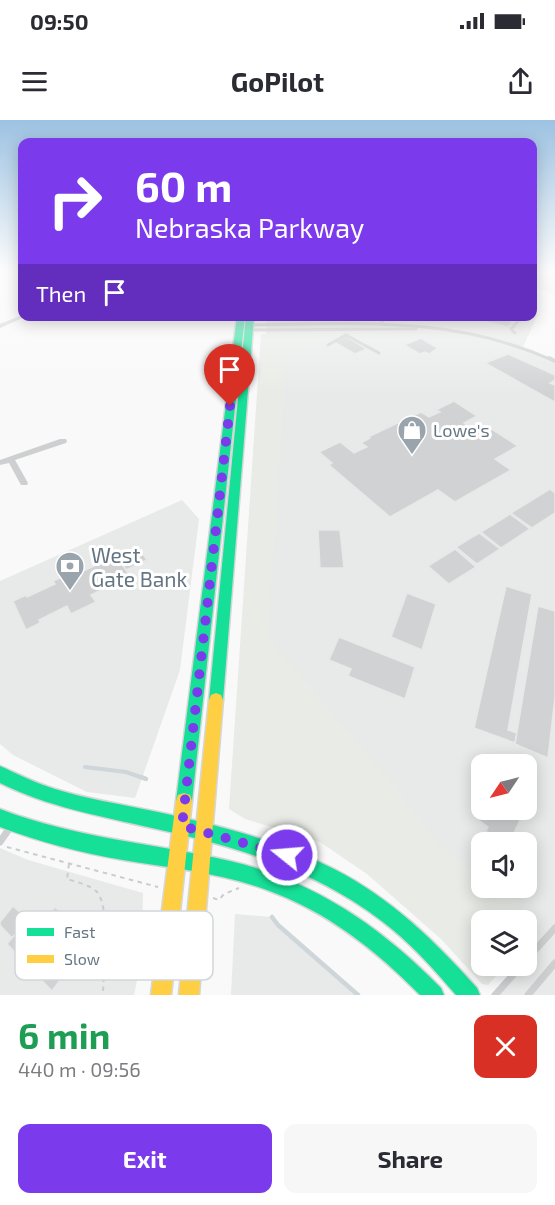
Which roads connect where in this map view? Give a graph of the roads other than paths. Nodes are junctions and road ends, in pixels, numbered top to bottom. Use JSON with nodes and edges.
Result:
{"nodes":[{"id":1,"x":18,"y":319,"type":"edge"},
{"id":2,"x":518,"y":321,"type":"edge"},
{"id":3,"x":383,"y":323,"type":"junction"},
{"id":4,"x":245,"y":324,"type":"edge"},
{"id":5,"x":0,"y":326,"type":"edge"},
{"id":6,"x":434,"y":328,"type":"junction"},
{"id":7,"x":385,"y":330,"type":"junction"},
{"id":8,"x":515,"y":333,"type":"dead end"},
{"id":9,"x":328,"y":345,"type":"dead end"},
{"id":10,"x":379,"y":353,"type":"dead end"},
{"id":11,"x":555,"y":361,"type":"edge"},
{"id":12,"x":63,"y":441,"type":"dead end"},
{"id":13,"x":11,"y":459,"type":"junction"},
{"id":14,"x":0,"y":463,"type":"edge"},
{"id":15,"x":24,"y":483,"type":"dead end"},
{"id":16,"x":0,"y":774,"type":"edge"},
{"id":17,"x":0,"y":818,"type":"edge"},
{"id":18,"x":12,"y":824,"type":"junction"},
{"id":19,"x":182,"y":826,"type":"junction"},
{"id":20,"x":205,"y":832,"type":"junction"},
{"id":21,"x":0,"y":843,"type":"edge"},
{"id":22,"x":177,"y":861,"type":"junction"},
{"id":23,"x":201,"y":864,"type":"junction"},
{"id":24,"x":170,"y":911,"type":"edge"},
{"id":25,"x":197,"y":911,"type":"edge"},
{"id":26,"x":555,"y":928,"type":"edge"},
{"id":27,"x":537,"y":948,"type":"edge"},
{"id":28,"x":555,"y":963,"type":"edge"},
{"id":29,"x":512,"y":976,"type":"edge"},
{"id":30,"x":163,"y":980,"type":"edge"},
{"id":31,"x":190,"y":980,"type":"edge"},
{"id":32,"x":161,"y":995,"type":"edge"},
{"id":33,"x":189,"y":995,"type":"edge"},
{"id":34,"x":434,"y":995,"type":"edge"},
{"id":35,"x":470,"y":995,"type":"edge"},
{"id":36,"x":495,"y":995,"type":"edge"},
{"id":37,"x":528,"y":995,"type":"edge"}],
"edges":[{"from":1,"to":5,"type":"street"},
{"from":2,"to":8,"type":"lane"},
{"from":3,"to":4,"type":"lane"},
{"from":3,"to":6,"type":"lane"},
{"from":3,"to":7,"type":"lane"},
{"from":4,"to":7,"type":"lane"},
{"from":4,"to":19,"type":"main road"},
{"from":4,"to":20,"type":"main road"},
{"from":6,"to":7,"type":"lane"},
{"from":6,"to":11,"type":"lane"},
{"from":9,"to":10,"type":"lane"},
{"from":12,"to":13,"type":"street"},
{"from":13,"to":14,"type":"street"},
{"from":13,"to":15,"type":"street"},
{"from":16,"to":19,"type":"main road"},
{"from":17,"to":18,"type":"main road"},
{"from":18,"to":21,"type":"lane"},
{"from":18,"to":22,"type":"main road"},
{"from":19,"to":20,"type":"main road"},
{"from":19,"to":22,"type":"main road"},
{"from":20,"to":23,"type":"main road"},
{"from":20,"to":35,"type":"main road"},
{"from":22,"to":23,"type":"main road"},
{"from":22,"to":24,"type":"main road"},
{"from":23,"to":25,"type":"main road"},
{"from":23,"to":34,"type":"main road"},
{"from":26,"to":27,"type":"lane"},
{"from":28,"to":37,"type":"lane"},
{"from":29,"to":36,"type":"lane"},
{"from":30,"to":32,"type":"main road"},
{"from":31,"to":33,"type":"main road"}]}
